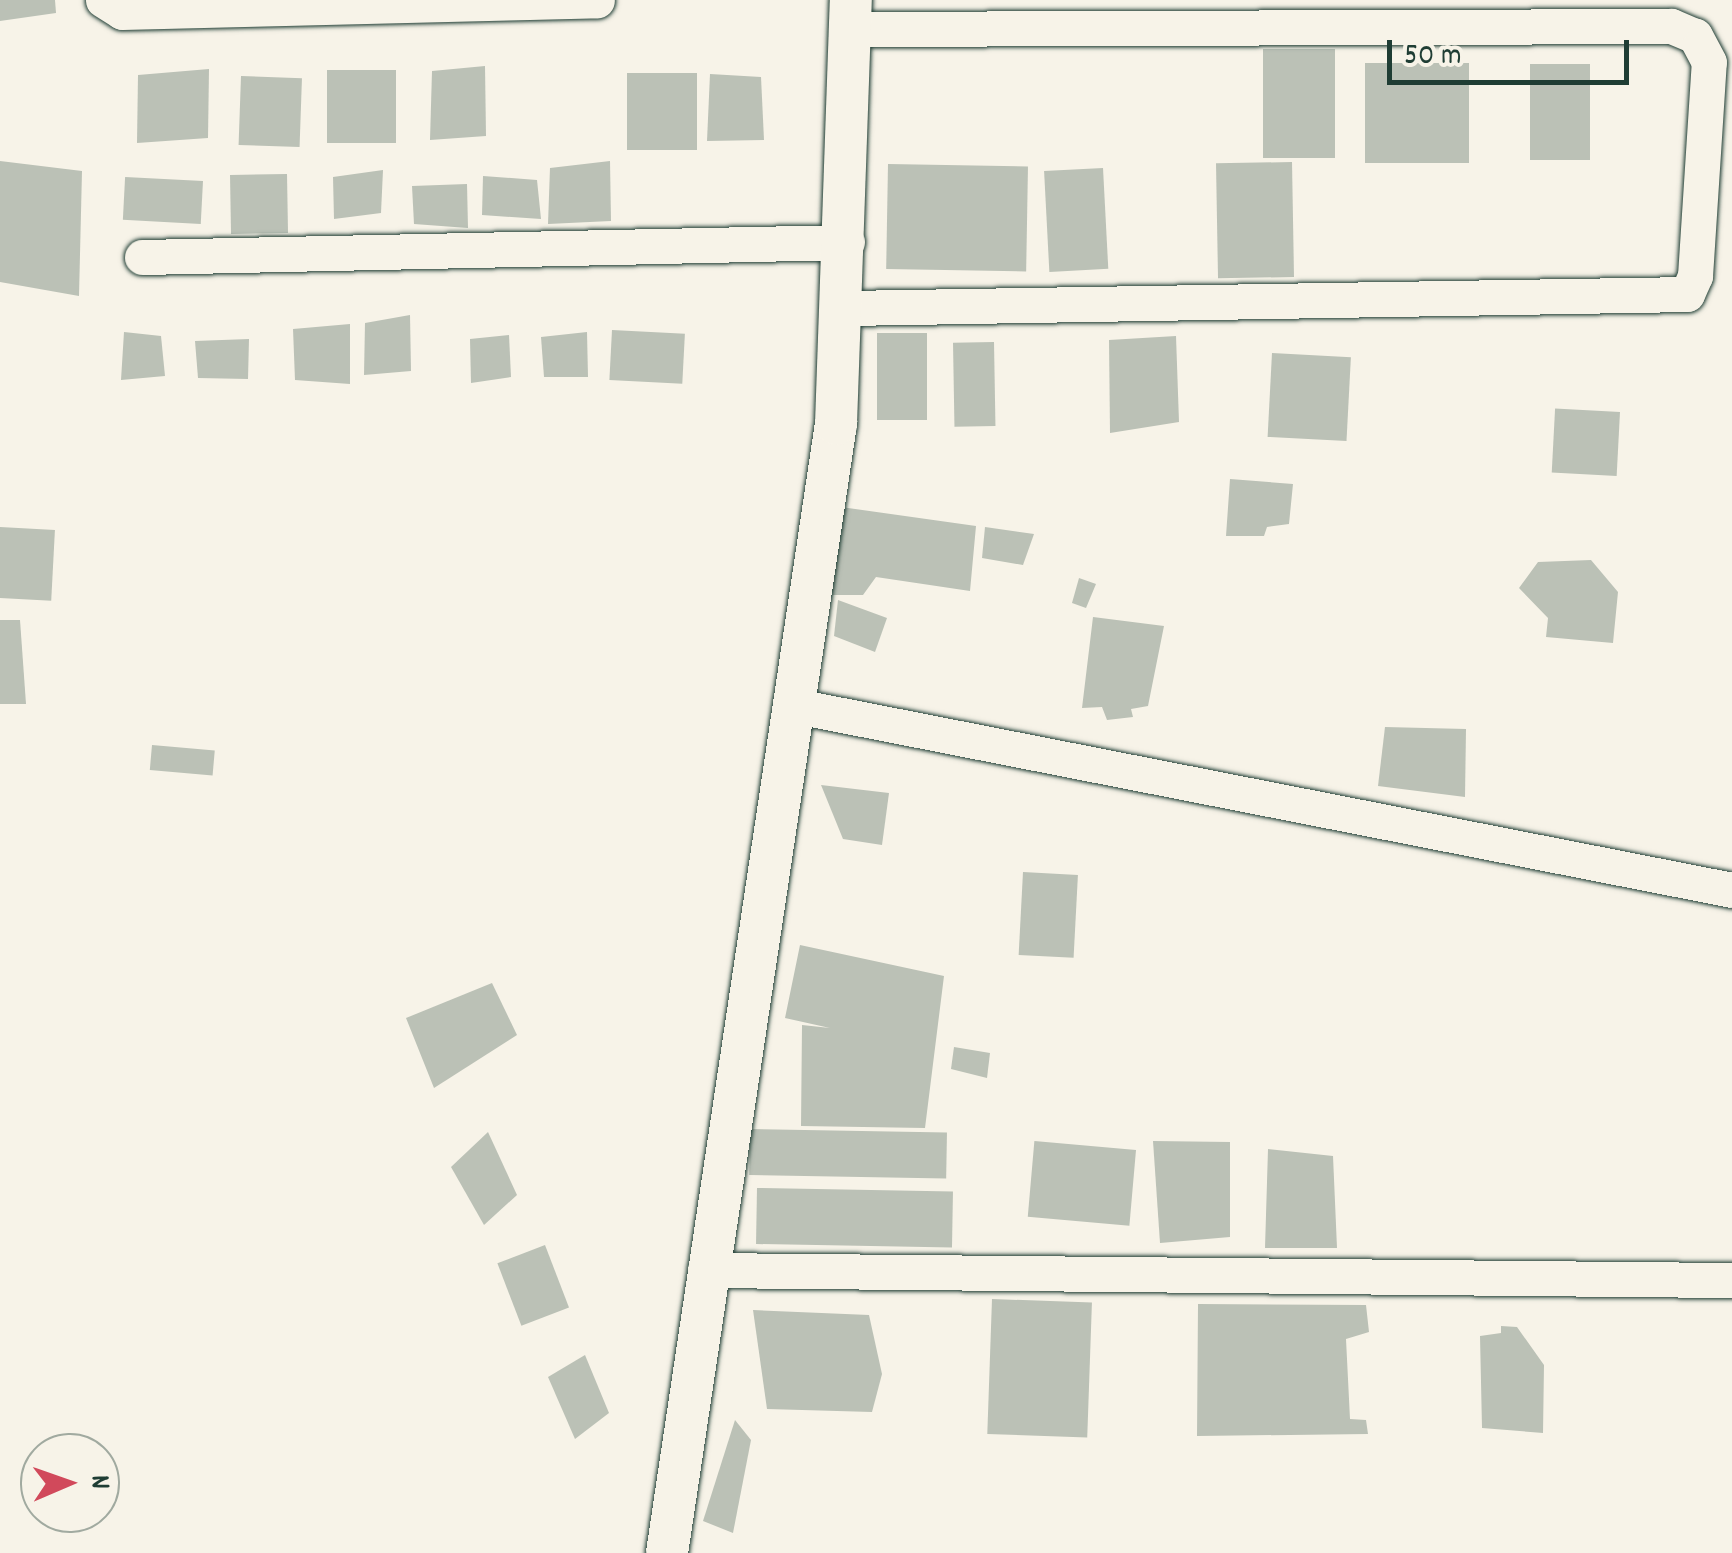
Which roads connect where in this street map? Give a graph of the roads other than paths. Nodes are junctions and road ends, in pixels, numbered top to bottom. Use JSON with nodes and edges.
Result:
{"nodes":[{"id":1,"x":104,"y":0,"type":"edge"},
{"id":2,"x":597,"y":0,"type":"edge"},
{"id":3,"x":851,"y":15,"type":"edge"},
{"id":4,"x":847,"y":242,"type":"junction"},
{"id":5,"x":142,"y":257,"type":"dead end"},
{"id":6,"x":846,"y":308,"type":"junction"},
{"id":7,"x":796,"y":706,"type":"junction"},
{"id":8,"x":1732,"y":890,"type":"edge"},
{"id":9,"x":704,"y":1270,"type":"junction"},
{"id":10,"x":1732,"y":1280,"type":"edge"},
{"id":11,"x":667,"y":1553,"type":"edge"}],
"edges":[{"from":1,"to":2,"type":"street"},
{"from":3,"to":4,"type":"street"},
{"from":3,"to":6,"type":"street"},
{"from":4,"to":5,"type":"street"},
{"from":4,"to":6,"type":"street"},
{"from":6,"to":7,"type":"street"},
{"from":7,"to":8,"type":"street"},
{"from":7,"to":9,"type":"street"},
{"from":9,"to":10,"type":"street"},
{"from":9,"to":11,"type":"street"}]}
